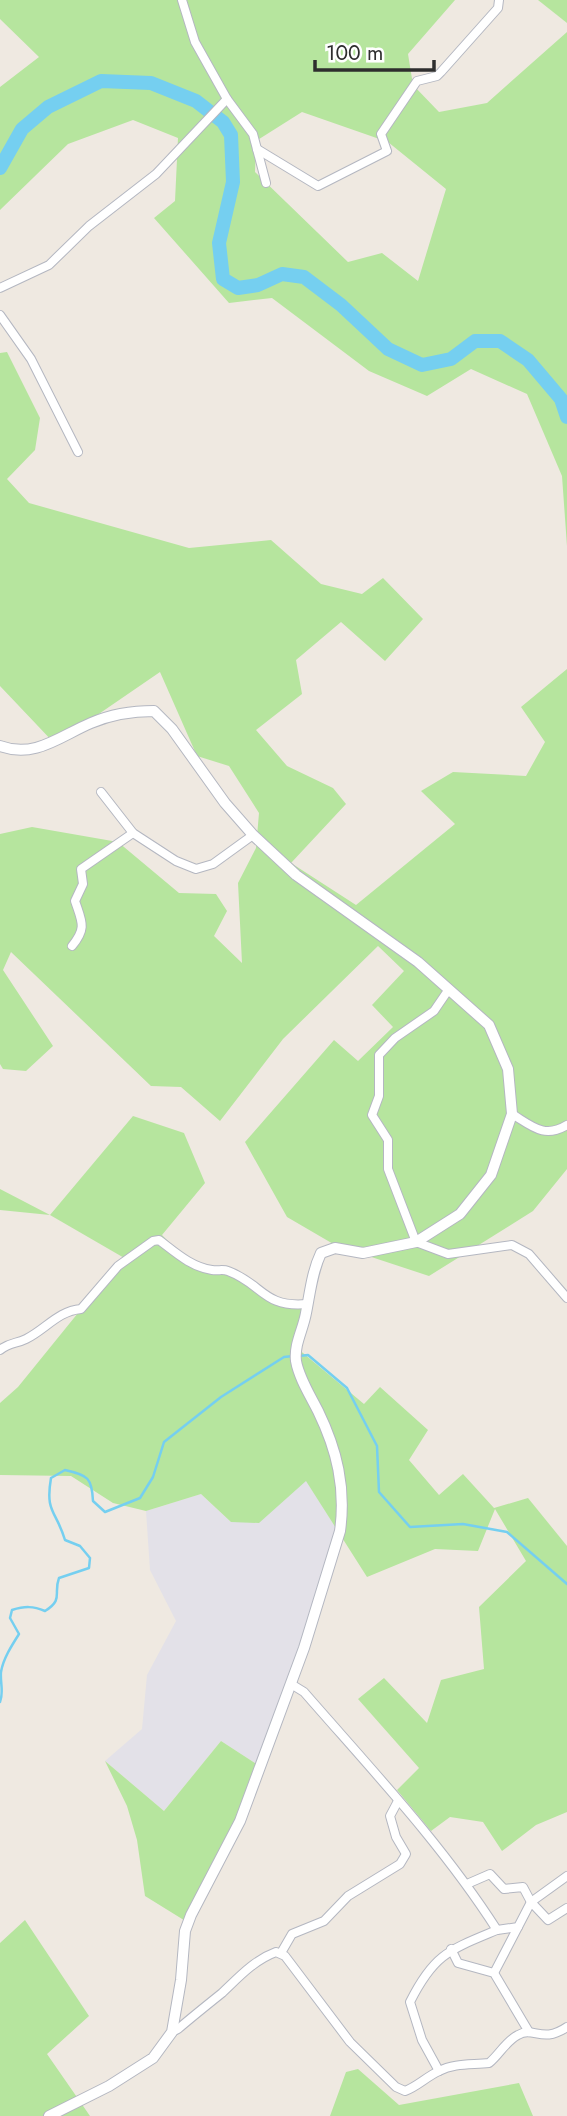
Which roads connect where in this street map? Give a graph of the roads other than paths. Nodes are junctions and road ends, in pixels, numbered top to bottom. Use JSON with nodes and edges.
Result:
{"nodes":[{"id":1,"x":182,"y":0,"type":"edge"},
{"id":2,"x":499,"y":0,"type":"edge"},
{"id":3,"x":227,"y":99,"type":"junction"},
{"id":4,"x":257,"y":149,"type":"junction"},
{"id":5,"x":266,"y":183,"type":"dead end"},
{"id":6,"x":0,"y":288,"type":"edge"},
{"id":7,"x":0,"y":315,"type":"edge"},
{"id":8,"x":78,"y":453,"type":"dead end"},
{"id":9,"x":0,"y":746,"type":"edge"},
{"id":10,"x":101,"y":792,"type":"dead end"},
{"id":11,"x":133,"y":832,"type":"junction"},
{"id":12,"x":253,"y":835,"type":"junction"},
{"id":13,"x":72,"y":946,"type":"dead end"},
{"id":14,"x":449,"y":989,"type":"junction"},
{"id":15,"x":512,"y":1114,"type":"junction"},
{"id":16,"x":567,"y":1125,"type":"edge"},
{"id":17,"x":416,"y":1242,"type":"junction"},
{"id":18,"x":566,"y":1295,"type":"edge"},
{"id":19,"x":307,"y":1304,"type":"junction"},
{"id":20,"x":0,"y":1350,"type":"edge"},
{"id":21,"x":291,"y":1685,"type":"junction"},
{"id":22,"x":398,"y":1801,"type":"junction"},
{"id":23,"x":567,"y":1876,"type":"edge"},
{"id":24,"x":467,"y":1884,"type":"junction"},
{"id":25,"x":531,"y":1902,"type":"junction"},
{"id":26,"x":567,"y":1909,"type":"edge"},
{"id":27,"x":518,"y":1927,"type":"junction"},
{"id":28,"x":497,"y":1930,"type":"junction"},
{"id":29,"x":451,"y":1949,"type":"junction"},
{"id":30,"x":281,"y":1953,"type":"junction"},
{"id":31,"x":495,"y":1973,"type":"junction"},
{"id":32,"x":567,"y":2027,"type":"edge"},
{"id":33,"x":172,"y":2032,"type":"junction"},
{"id":34,"x":529,"y":2032,"type":"junction"},
{"id":35,"x":439,"y":2071,"type":"junction"},
{"id":36,"x":49,"y":2116,"type":"edge"}],
"edges":[{"from":1,"to":3,"type":"street"},
{"from":2,"to":4,"type":"street"},
{"from":3,"to":4,"type":"street"},
{"from":3,"to":6,"type":"street"},
{"from":4,"to":5,"type":"street"},
{"from":7,"to":8,"type":"street"},
{"from":9,"to":12,"type":"street"},
{"from":10,"to":11,"type":"street"},
{"from":11,"to":12,"type":"street"},
{"from":11,"to":13,"type":"street"},
{"from":12,"to":14,"type":"street"},
{"from":14,"to":15,"type":"street"},
{"from":14,"to":17,"type":"street"},
{"from":15,"to":16,"type":"street"},
{"from":15,"to":17,"type":"street"},
{"from":17,"to":18,"type":"street"},
{"from":17,"to":19,"type":"street"},
{"from":19,"to":20,"type":"street"},
{"from":19,"to":21,"type":"street"},
{"from":21,"to":22,"type":"street"},
{"from":21,"to":33,"type":"street"},
{"from":22,"to":24,"type":"street"},
{"from":22,"to":30,"type":"street"},
{"from":23,"to":25,"type":"street"},
{"from":24,"to":25,"type":"street"},
{"from":24,"to":28,"type":"street"},
{"from":25,"to":26,"type":"street"},
{"from":25,"to":27,"type":"street"},
{"from":27,"to":28,"type":"street"},
{"from":27,"to":31,"type":"street"},
{"from":28,"to":29,"type":"street"},
{"from":29,"to":31,"type":"street"},
{"from":29,"to":35,"type":"street"},
{"from":30,"to":33,"type":"street"},
{"from":30,"to":35,"type":"street"},
{"from":31,"to":34,"type":"street"},
{"from":32,"to":34,"type":"street"},
{"from":33,"to":36,"type":"street"},
{"from":34,"to":35,"type":"street"}]}
